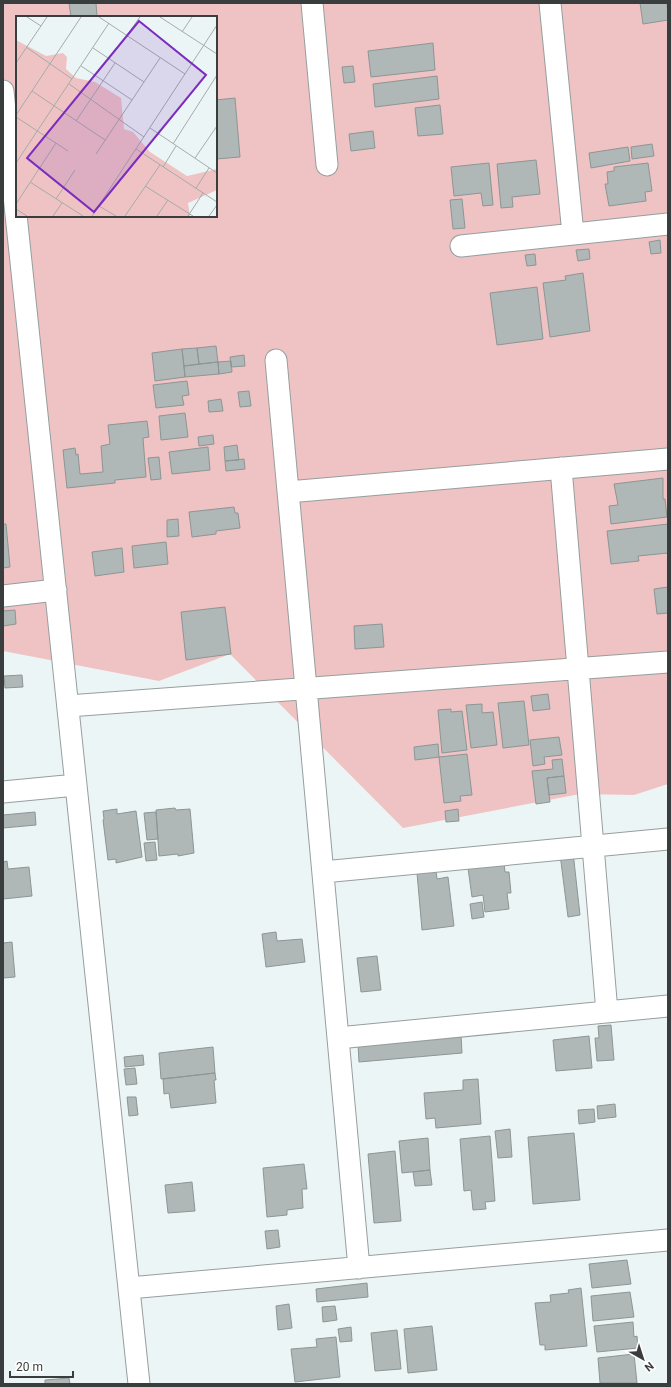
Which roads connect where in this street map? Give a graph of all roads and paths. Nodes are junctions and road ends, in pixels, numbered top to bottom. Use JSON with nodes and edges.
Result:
{"nodes":[{"id":1,"x":312,"y":3,"type":"edge"},
{"id":2,"x":550,"y":3,"type":"edge"},
{"id":3,"x":3,"y":91,"type":"edge"},
{"id":4,"x":327,"y":166,"type":"dead end"},
{"id":5,"x":16,"y":213,"type":"edge"},
{"id":6,"x":16,"y":217,"type":"edge"},
{"id":7,"x":668,"y":224,"type":"edge"},
{"id":8,"x":574,"y":234,"type":"junction"},
{"id":9,"x":461,"y":246,"type":"dead end"},
{"id":10,"x":276,"y":360,"type":"dead end"},
{"id":11,"x":668,"y":459,"type":"edge"},
{"id":12,"x":561,"y":468,"type":"junction"},
{"id":13,"x":288,"y":492,"type":"junction"},
{"id":14,"x":56,"y":590,"type":"junction"},
{"id":15,"x":3,"y":596,"type":"edge"},
{"id":16,"x":668,"y":662,"type":"edge"},
{"id":17,"x":578,"y":669,"type":"junction"},
{"id":18,"x":308,"y":689,"type":"junction"},
{"id":19,"x":68,"y":706,"type":"junction"},
{"id":20,"x":76,"y":785,"type":"junction"},
{"id":21,"x":3,"y":792,"type":"edge"},
{"id":22,"x":668,"y":839,"type":"edge"},
{"id":23,"x":593,"y":845,"type":"junction"},
{"id":24,"x":323,"y":872,"type":"junction"},
{"id":25,"x":668,"y":1006,"type":"edge"},
{"id":26,"x":607,"y":1012,"type":"junction"},
{"id":27,"x":338,"y":1038,"type":"junction"},
{"id":28,"x":668,"y":1240,"type":"edge"},
{"id":29,"x":359,"y":1268,"type":"junction"},
{"id":30,"x":129,"y":1288,"type":"junction"},
{"id":31,"x":139,"y":1384,"type":"edge"}],
"edges":[{"from":1,"to":4,"type":"street"},
{"from":2,"to":8,"type":"street"},
{"from":3,"to":5,"type":"street"},
{"from":6,"to":14,"type":"street"},
{"from":7,"to":8,"type":"street"},
{"from":8,"to":9,"type":"street"},
{"from":10,"to":13,"type":"street"},
{"from":11,"to":12,"type":"street"},
{"from":12,"to":13,"type":"street"},
{"from":12,"to":17,"type":"street"},
{"from":13,"to":18,"type":"street"},
{"from":14,"to":15,"type":"street"},
{"from":14,"to":19,"type":"street"},
{"from":16,"to":17,"type":"street"},
{"from":17,"to":18,"type":"street"},
{"from":17,"to":23,"type":"street"},
{"from":18,"to":19,"type":"street"},
{"from":18,"to":24,"type":"street"},
{"from":19,"to":20,"type":"street"},
{"from":20,"to":21,"type":"street"},
{"from":20,"to":30,"type":"street"},
{"from":22,"to":23,"type":"street"},
{"from":23,"to":24,"type":"street"},
{"from":23,"to":26,"type":"street"},
{"from":24,"to":27,"type":"street"},
{"from":25,"to":26,"type":"street"},
{"from":26,"to":27,"type":"street"},
{"from":27,"to":29,"type":"street"},
{"from":28,"to":29,"type":"street"},
{"from":29,"to":30,"type":"street"},
{"from":30,"to":31,"type":"street"}]}
